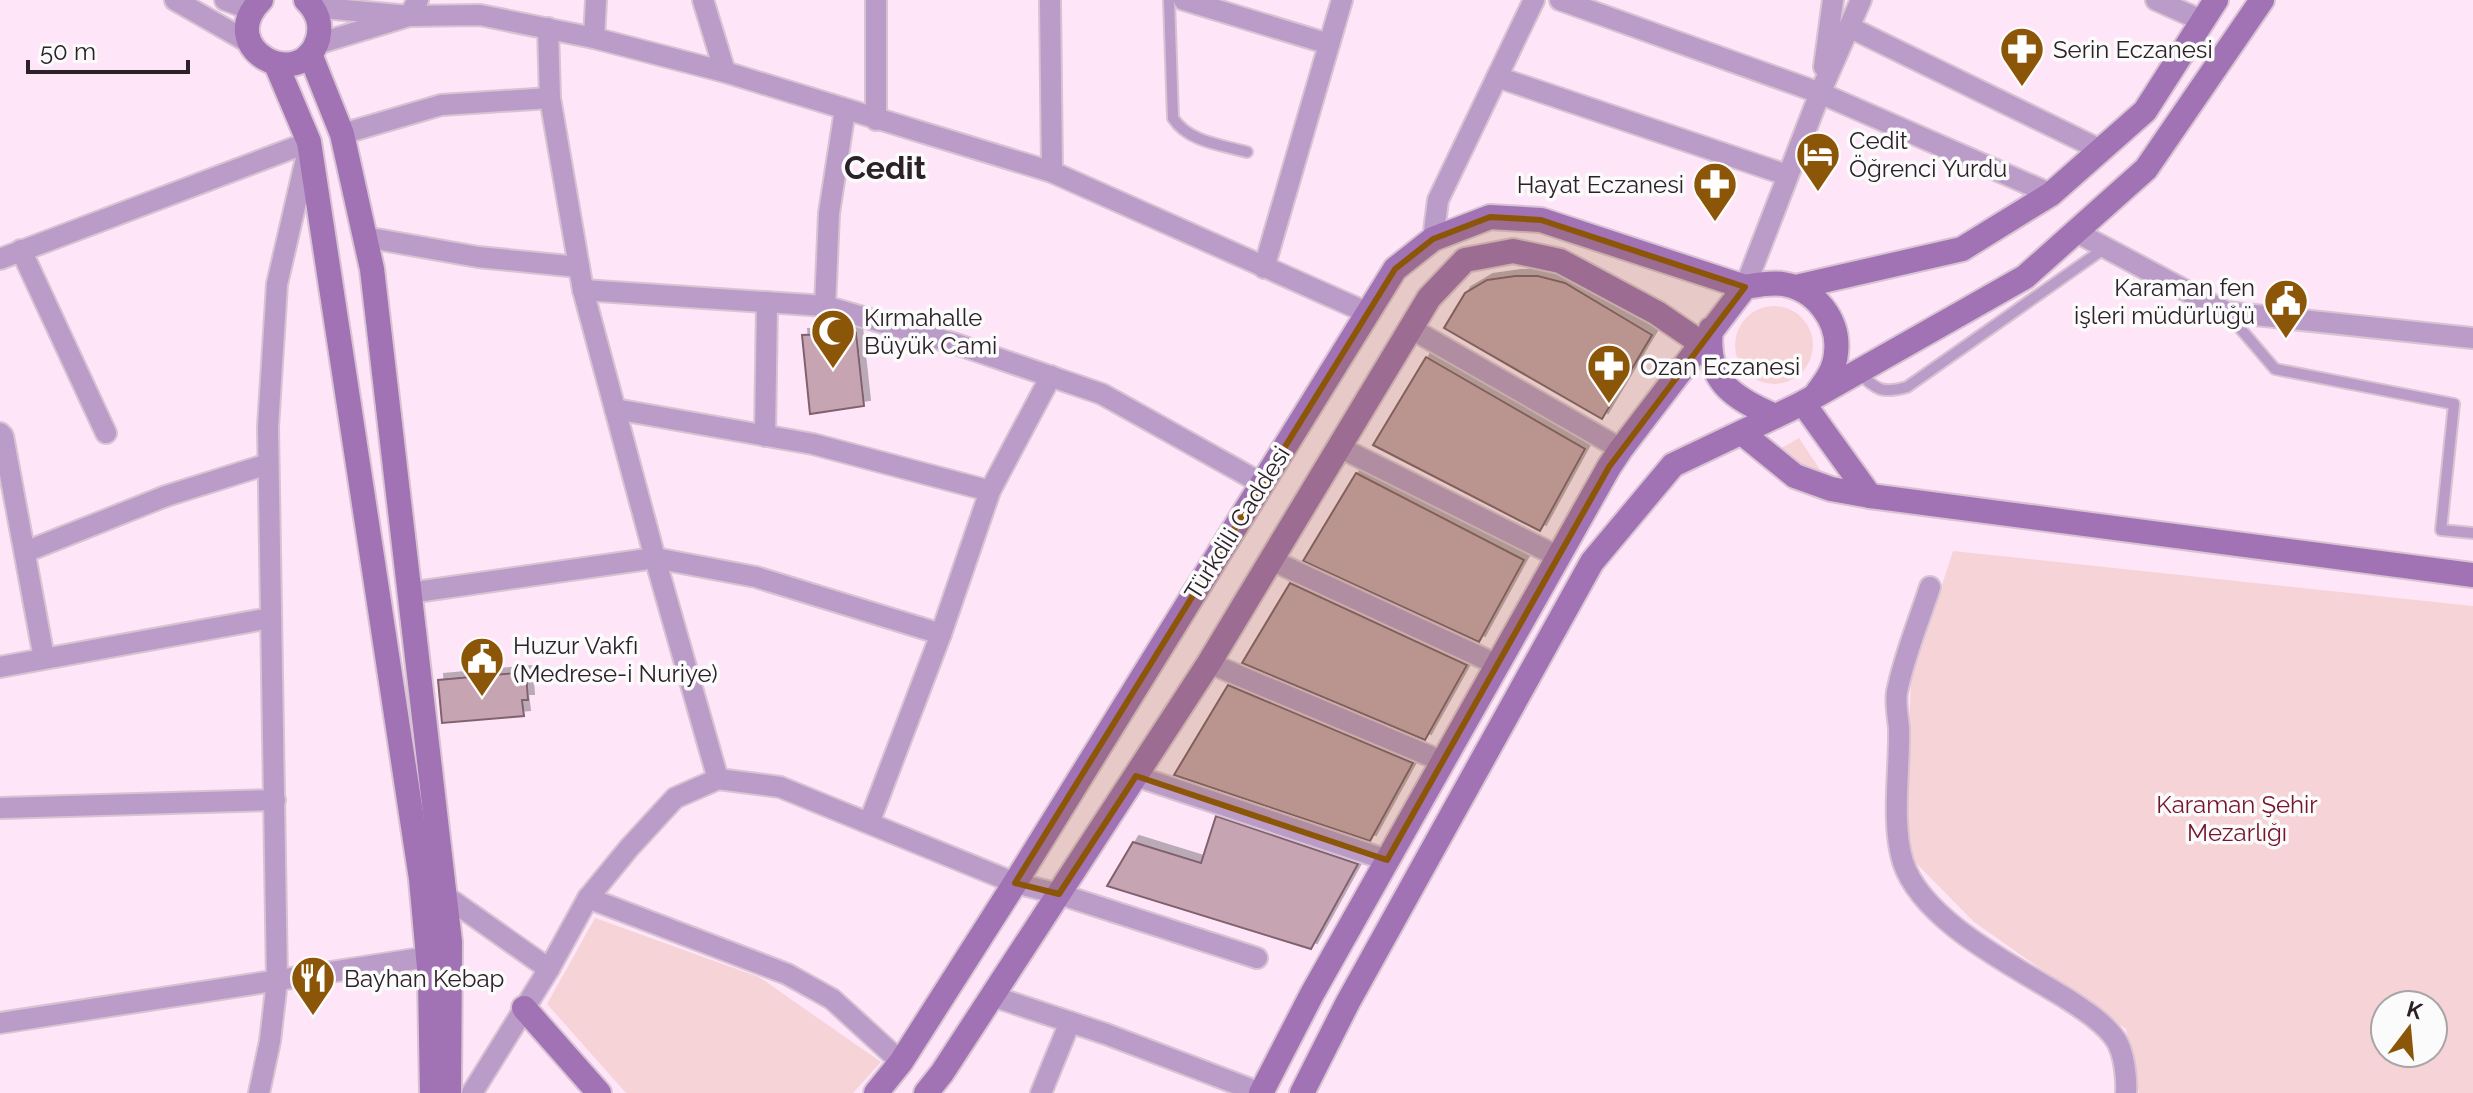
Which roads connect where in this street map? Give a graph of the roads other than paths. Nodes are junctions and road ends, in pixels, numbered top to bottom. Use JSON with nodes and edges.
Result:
{"nodes":[{"id":1,"x":175,"y":0,"type":"edge"},
{"id":2,"x":225,"y":0,"type":"edge"},
{"id":3,"x":596,"y":0,"type":"edge"},
{"id":4,"x":703,"y":0,"type":"edge"},
{"id":5,"x":876,"y":0,"type":"edge"},
{"id":6,"x":1050,"y":0,"type":"edge"},
{"id":7,"x":1169,"y":0,"type":"edge"},
{"id":8,"x":1184,"y":0,"type":"edge"},
{"id":9,"x":1342,"y":0,"type":"edge"},
{"id":10,"x":1534,"y":0,"type":"edge"},
{"id":11,"x":1560,"y":0,"type":"edge"},
{"id":12,"x":1833,"y":0,"type":"edge"},
{"id":13,"x":1861,"y":0,"type":"edge"},
{"id":14,"x":2156,"y":0,"type":"edge"},
{"id":15,"x":2216,"y":0,"type":"edge"},
{"id":16,"x":2262,"y":0,"type":"edge"},
{"id":17,"x":311,"y":2,"type":"edge"},
{"id":18,"x":258,"y":3,"type":"edge"},
{"id":19,"x":413,"y":8,"type":"edge"},
{"id":20,"x":2203,"y":21,"type":"junction"},
{"id":21,"x":1849,"y":27,"type":"junction"},
{"id":22,"x":548,"y":28,"type":"junction"},
{"id":23,"x":594,"y":38,"type":"junction"},
{"id":24,"x":250,"y":43,"type":"junction"},
{"id":25,"x":1329,"y":44,"type":"junction"},
{"id":26,"x":313,"y":49,"type":"junction"},
{"id":27,"x":276,"y":64,"type":"junction"},
{"id":28,"x":725,"y":72,"type":"junction"},
{"id":29,"x":1497,"y":77,"type":"junction"},
{"id":30,"x":1820,"y":93,"type":"junction"},
{"id":31,"x":550,"y":98,"type":"junction"},
{"id":32,"x":845,"y":110,"type":"junction"},
{"id":33,"x":876,"y":120,"type":"junction"},
{"id":34,"x":342,"y":134,"type":"junction"},
{"id":35,"x":309,"y":142,"type":"junction"},
{"id":36,"x":2101,"y":150,"type":"junction"},
{"id":37,"x":1247,"y":152,"type":"dead end"},
{"id":38,"x":1052,"y":172,"type":"junction"},
{"id":39,"x":1787,"y":175,"type":"junction"},
{"id":40,"x":2051,"y":194,"type":"junction"},
{"id":41,"x":2076,"y":232,"type":"junction"},
{"id":42,"x":365,"y":237,"type":"junction"},
{"id":43,"x":1433,"y":239,"type":"junction"},
{"id":44,"x":2105,"y":248,"type":"junction"},
{"id":45,"x":21,"y":250,"type":"junction"},
{"id":46,"x":0,"y":259,"type":"edge"},
{"id":47,"x":579,"y":267,"type":"junction"},
{"id":48,"x":1264,"y":268,"type":"junction"},
{"id":49,"x":1745,"y":287,"type":"junction"},
{"id":50,"x":1796,"y":287,"type":"junction"},
{"id":51,"x":583,"y":290,"type":"junction"},
{"id":52,"x":767,"y":302,"type":"junction"},
{"id":53,"x":825,"y":306,"type":"junction"},
{"id":54,"x":2226,"y":312,"type":"junction"},
{"id":55,"x":1368,"y":313,"type":"junction"},
{"id":56,"x":1410,"y":328,"type":"junction"},
{"id":57,"x":1706,"y":336,"type":"junction"},
{"id":58,"x":2473,"y":338,"type":"edge"},
{"id":59,"x":1857,"y":372,"type":"junction"},
{"id":60,"x":1051,"y":376,"type":"junction"},
{"id":61,"x":1809,"y":399,"type":"junction"},
{"id":62,"x":615,"y":409,"type":"junction"},
{"id":63,"x":1775,"y":416,"type":"junction"},
{"id":64,"x":0,"y":433,"type":"edge"},
{"id":65,"x":106,"y":433,"type":"dead end"},
{"id":66,"x":1742,"y":433,"type":"junction"},
{"id":67,"x":765,"y":436,"type":"junction"},
{"id":68,"x":1339,"y":447,"type":"junction"},
{"id":69,"x":1621,"y":449,"type":"junction"},
{"id":70,"x":268,"y":464,"type":"junction"},
{"id":71,"x":1261,"y":483,"type":"junction"},
{"id":72,"x":990,"y":491,"type":"junction"},
{"id":73,"x":1870,"y":496,"type":"junction"},
{"id":74,"x":2473,"y":533,"type":"edge"},
{"id":75,"x":25,"y":552,"type":"junction"},
{"id":76,"x":1559,"y":557,"type":"junction"},
{"id":77,"x":655,"y":558,"type":"junction"},
{"id":78,"x":1271,"y":560,"type":"junction"},
{"id":79,"x":2473,"y":575,"type":"edge"},
{"id":80,"x":1930,"y":587,"type":"dead end"},
{"id":81,"x":409,"y":593,"type":"junction"},
{"id":82,"x":270,"y":618,"type":"junction"},
{"id":83,"x":941,"y":634,"type":"junction"},
{"id":84,"x":44,"y":658,"type":"junction"},
{"id":85,"x":1209,"y":663,"type":"junction"},
{"id":86,"x":1498,"y":665,"type":"junction"},
{"id":87,"x":0,"y":667,"type":"edge"},
{"id":88,"x":1444,"y":762,"type":"junction"},
{"id":89,"x":1136,"y":776,"type":"junction"},
{"id":90,"x":718,"y":779,"type":"junction"},
{"id":91,"x":275,"y":800,"type":"junction"},
{"id":92,"x":0,"y":808,"type":"edge"},
{"id":93,"x":869,"y":823,"type":"junction"},
{"id":94,"x":1387,"y":860,"type":"junction"},
{"id":95,"x":1015,"y":883,"type":"junction"},
{"id":96,"x":1059,"y":894,"type":"junction"},
{"id":97,"x":444,"y":895,"type":"junction"},
{"id":98,"x":588,"y":898,"type":"junction"},
{"id":99,"x":428,"y":957,"type":"junction"},
{"id":100,"x":1257,"y":958,"type":"dead end"},
{"id":101,"x":549,"y":969,"type":"junction"},
{"id":102,"x":277,"y":981,"type":"junction"},
{"id":103,"x":992,"y":996,"type":"junction"},
{"id":104,"x":524,"y":1008,"type":"junction"},
{"id":105,"x":1070,"y":1022,"type":"junction"},
{"id":106,"x":0,"y":1023,"type":"edge"},
{"id":107,"x":901,"y":1062,"type":"junction"},
{"id":108,"x":259,"y":1093,"type":"edge"},
{"id":109,"x":432,"y":1093,"type":"edge"},
{"id":110,"x":449,"y":1093,"type":"edge"},
{"id":111,"x":472,"y":1093,"type":"edge"},
{"id":112,"x":599,"y":1093,"type":"edge"},
{"id":113,"x":876,"y":1093,"type":"edge"},
{"id":114,"x":926,"y":1093,"type":"edge"},
{"id":115,"x":1041,"y":1093,"type":"edge"},
{"id":116,"x":1261,"y":1093,"type":"edge"},
{"id":117,"x":1302,"y":1093,"type":"edge"},
{"id":118,"x":2126,"y":1093,"type":"edge"}],
"edges":[{"from":1,"to":24,"type":"street"},
{"from":2,"to":18,"type":"street"},
{"from":3,"to":23,"type":"street"},
{"from":4,"to":28,"type":"street"},
{"from":5,"to":33,"type":"street"},
{"from":6,"to":38,"type":"street"},
{"from":7,"to":37,"type":"lane"},
{"from":8,"to":25,"type":"street"},
{"from":9,"to":25,"type":"street"},
{"from":10,"to":29,"type":"street"},
{"from":11,"to":30,"type":"street"},
{"from":12,"to":30,"type":"street"},
{"from":13,"to":21,"type":"street"},
{"from":14,"to":20,"type":"street"},
{"from":15,"to":20,"type":"main road"},
{"from":16,"to":41,"type":"main road"},
{"from":17,"to":19,"type":"street"},
{"from":17,"to":26,"type":"main road"},
{"from":18,"to":24,"type":"main road"},
{"from":19,"to":22,"type":"street"},
{"from":19,"to":26,"type":"street"},
{"from":20,"to":36,"type":"main road"},
{"from":21,"to":30,"type":"street"},
{"from":21,"to":36,"type":"street"},
{"from":22,"to":23,"type":"street"},
{"from":22,"to":31,"type":"street"},
{"from":23,"to":28,"type":"street"},
{"from":24,"to":27,"type":"main road"},
{"from":25,"to":48,"type":"street"},
{"from":26,"to":27,"type":"main road"},
{"from":26,"to":34,"type":"main road"},
{"from":27,"to":35,"type":"main road"},
{"from":28,"to":32,"type":"street"},
{"from":29,"to":39,"type":"street"},
{"from":29,"to":43,"type":"street"},
{"from":30,"to":39,"type":"street"},
{"from":30,"to":40,"type":"street"},
{"from":31,"to":34,"type":"street"},
{"from":31,"to":47,"type":"street"},
{"from":32,"to":33,"type":"street"},
{"from":32,"to":53,"type":"street"},
{"from":33,"to":38,"type":"street"},
{"from":34,"to":42,"type":"main road"},
{"from":35,"to":45,"type":"street"},
{"from":35,"to":70,"type":"street"},
{"from":35,"to":99,"type":"main road"},
{"from":36,"to":40,"type":"main road"},
{"from":38,"to":48,"type":"street"},
{"from":39,"to":49,"type":"street"},
{"from":40,"to":50,"type":"main road"},
{"from":41,"to":44,"type":"street"},
{"from":41,"to":59,"type":"main road"},
{"from":42,"to":47,"type":"street"},
{"from":42,"to":81,"type":"main road"},
{"from":43,"to":49,"type":"main road","name":"Türkdili Caddesi"},
{"from":43,"to":55,"type":"main road","name":"Türkdili Caddesi"},
{"from":44,"to":54,"type":"street"},
{"from":44,"to":59,"type":"lane"},
{"from":45,"to":46,"type":"street"},
{"from":45,"to":65,"type":"street"},
{"from":47,"to":51,"type":"street"},
{"from":48,"to":55,"type":"street"},
{"from":49,"to":50,"type":"main road"},
{"from":49,"to":57,"type":"main road"},
{"from":50,"to":61,"type":"main road"},
{"from":51,"to":52,"type":"street"},
{"from":51,"to":62,"type":"street"},
{"from":52,"to":53,"type":"street"},
{"from":52,"to":67,"type":"street"},
{"from":53,"to":60,"type":"street"},
{"from":54,"to":58,"type":"street"},
{"from":54,"to":74,"type":"lane"},
{"from":55,"to":71,"type":"main road","name":"Türkdili Caddesi"},
{"from":56,"to":57,"type":"main road","name":"Türkdili Caddesi"},
{"from":56,"to":68,"type":"main road","name":"Türkdili Caddesi"},
{"from":56,"to":69,"type":"street"},
{"from":57,"to":63,"type":"main road"},
{"from":57,"to":69,"type":"main road"},
{"from":59,"to":61,"type":"main road"},
{"from":60,"to":71,"type":"street"},
{"from":60,"to":72,"type":"street"},
{"from":61,"to":63,"type":"main road"},
{"from":61,"to":73,"type":"main road"},
{"from":62,"to":67,"type":"street"},
{"from":62,"to":77,"type":"street"},
{"from":63,"to":66,"type":"main road"},
{"from":64,"to":75,"type":"street"},
{"from":66,"to":73,"type":"main road"},
{"from":66,"to":117,"type":"main road"},
{"from":67,"to":72,"type":"street"},
{"from":68,"to":76,"type":"street"},
{"from":68,"to":78,"type":"main road","name":"Türkdili Caddesi"},
{"from":69,"to":76,"type":"main road"},
{"from":70,"to":75,"type":"street"},
{"from":70,"to":82,"type":"street"},
{"from":71,"to":95,"type":"main road","name":"Türkdili Caddesi"},
{"from":72,"to":83,"type":"street"},
{"from":73,"to":79,"type":"main road"},
{"from":75,"to":84,"type":"street"},
{"from":76,"to":86,"type":"main road"},
{"from":77,"to":81,"type":"street"},
{"from":77,"to":83,"type":"street"},
{"from":77,"to":90,"type":"street"},
{"from":78,"to":85,"type":"main road","name":"Türkdili Caddesi"},
{"from":78,"to":86,"type":"street"},
{"from":80,"to":118,"type":"street"},
{"from":81,"to":97,"type":"main road"},
{"from":82,"to":84,"type":"street"},
{"from":82,"to":91,"type":"street"},
{"from":83,"to":93,"type":"street"},
{"from":84,"to":87,"type":"street"},
{"from":85,"to":88,"type":"street"},
{"from":85,"to":89,"type":"main road","name":"Türkdili Caddesi"},
{"from":86,"to":88,"type":"main road"},
{"from":88,"to":94,"type":"main road"},
{"from":89,"to":94,"type":"street"},
{"from":89,"to":96,"type":"main road","name":"Türkdili Caddesi"},
{"from":90,"to":93,"type":"street"},
{"from":90,"to":98,"type":"street"},
{"from":91,"to":92,"type":"street"},
{"from":91,"to":102,"type":"street"},
{"from":93,"to":95,"type":"street"},
{"from":94,"to":116,"type":"main road"},
{"from":95,"to":96,"type":"street"},
{"from":95,"to":107,"type":"main road","name":"Türkdili Caddesi"},
{"from":96,"to":100,"type":"street"},
{"from":96,"to":103,"type":"main road","name":"Türkdili Caddesi"},
{"from":97,"to":101,"type":"street"},
{"from":97,"to":110,"type":"main road"},
{"from":98,"to":101,"type":"street"},
{"from":98,"to":107,"type":"street"},
{"from":99,"to":102,"type":"street"},
{"from":99,"to":109,"type":"main road"},
{"from":101,"to":104,"type":"street"},
{"from":102,"to":106,"type":"street"},
{"from":102,"to":108,"type":"street"},
{"from":103,"to":105,"type":"street"},
{"from":103,"to":114,"type":"main road","name":"Türkdili Caddesi"},
{"from":104,"to":111,"type":"street"},
{"from":104,"to":112,"type":"main road"},
{"from":105,"to":115,"type":"street"},
{"from":105,"to":116,"type":"street"},
{"from":107,"to":113,"type":"main road","name":"Türkdili Caddesi"}]}
